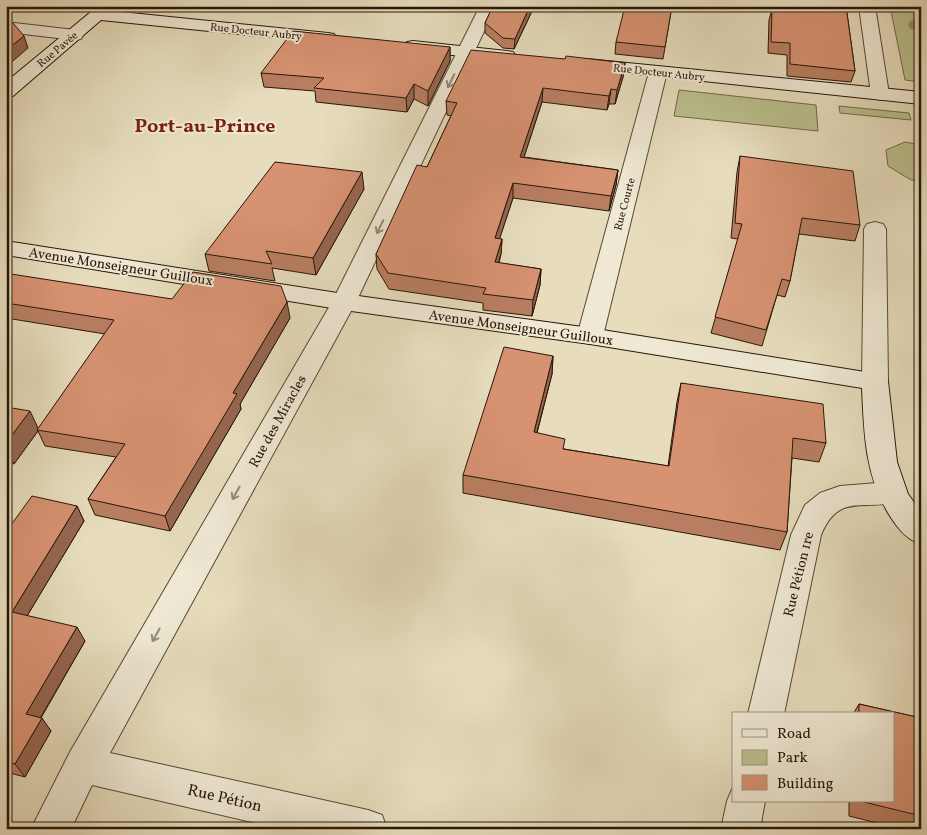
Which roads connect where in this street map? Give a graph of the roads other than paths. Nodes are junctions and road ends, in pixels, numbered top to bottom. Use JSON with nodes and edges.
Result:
{"nodes":[{"id":1,"x":488,"y":6,"type":"edge"},
{"id":2,"x":867,"y":6,"type":"edge"},
{"id":3,"x":103,"y":11,"type":"edge"},
{"id":4,"x":6,"y":27,"type":"edge"},
{"id":5,"x":75,"y":35,"type":"junction"},
{"id":6,"x":346,"y":40,"type":"edge"},
{"id":7,"x":396,"y":44,"type":"edge"},
{"id":8,"x":465,"y":51,"type":"junction"},
{"id":9,"x":523,"y":58,"type":"edge"},
{"id":10,"x":571,"y":62,"type":"edge"},
{"id":11,"x":658,"y":72,"type":"junction"},
{"id":12,"x":6,"y":92,"type":"edge"},
{"id":13,"x":880,"y":94,"type":"junction"},
{"id":14,"x":921,"y":98,"type":"edge"},
{"id":15,"x":875,"y":229,"type":"dead end"},
{"id":16,"x":6,"y":248,"type":"edge"},
{"id":17,"x":344,"y":302,"type":"junction"},
{"id":18,"x":590,"y":336,"type":"junction"},
{"id":19,"x":874,"y":381,"type":"junction"},
{"id":20,"x":890,"y":493,"type":"junction"},
{"id":21,"x":921,"y":532,"type":"edge"},
{"id":22,"x":766,"y":712,"type":"edge"},
{"id":23,"x":83,"y":765,"type":"junction"},
{"id":24,"x":746,"y":802,"type":"edge"},
{"id":25,"x":50,"y":829,"type":"edge"},
{"id":26,"x":368,"y":829,"type":"edge"},
{"id":27,"x":740,"y":829,"type":"edge"}],
"edges":[{"from":1,"to":8,"type":"street","name":"Rue des Miracles"},
{"from":2,"to":13,"type":"street"},
{"from":3,"to":5,"type":"street","name":"Rue Pavée"},
{"from":3,"to":6,"type":"street","name":"Rue Docteur Aubry"},
{"from":4,"to":5,"type":"street"},
{"from":5,"to":12,"type":"street","name":"Rue Pavée"},
{"from":7,"to":8,"type":"street"},
{"from":8,"to":9,"type":"street"},
{"from":8,"to":17,"type":"street","name":"Rue des Miracles","one_way":true},
{"from":10,"to":11,"type":"street","name":"Rue Docteur Aubry"},
{"from":11,"to":13,"type":"street","name":"Rue Docteur Aubry"},
{"from":11,"to":18,"type":"street","name":"Rue Courte"},
{"from":13,"to":14,"type":"street","name":"Rue Docteur Aubry"},
{"from":15,"to":19,"type":"street"},
{"from":16,"to":17,"type":"street","name":"Avenue Monseigneur Guilloux"},
{"from":17,"to":18,"type":"street","name":"Avenue Monseigneur Guilloux"},
{"from":17,"to":23,"type":"street","name":"Rue des Miracles","one_way":true},
{"from":18,"to":19,"type":"street","name":"Avenue Monseigneur Guilloux"},
{"from":19,"to":20,"type":"street"},
{"from":20,"to":21,"type":"street"},
{"from":20,"to":22,"type":"street","name":"Rue Pétion 1re"},
{"from":23,"to":25,"type":"street","name":"Rue des Miracles"},
{"from":23,"to":26,"type":"street","name":"Rue Pétion"},
{"from":24,"to":27,"type":"street"}]}
